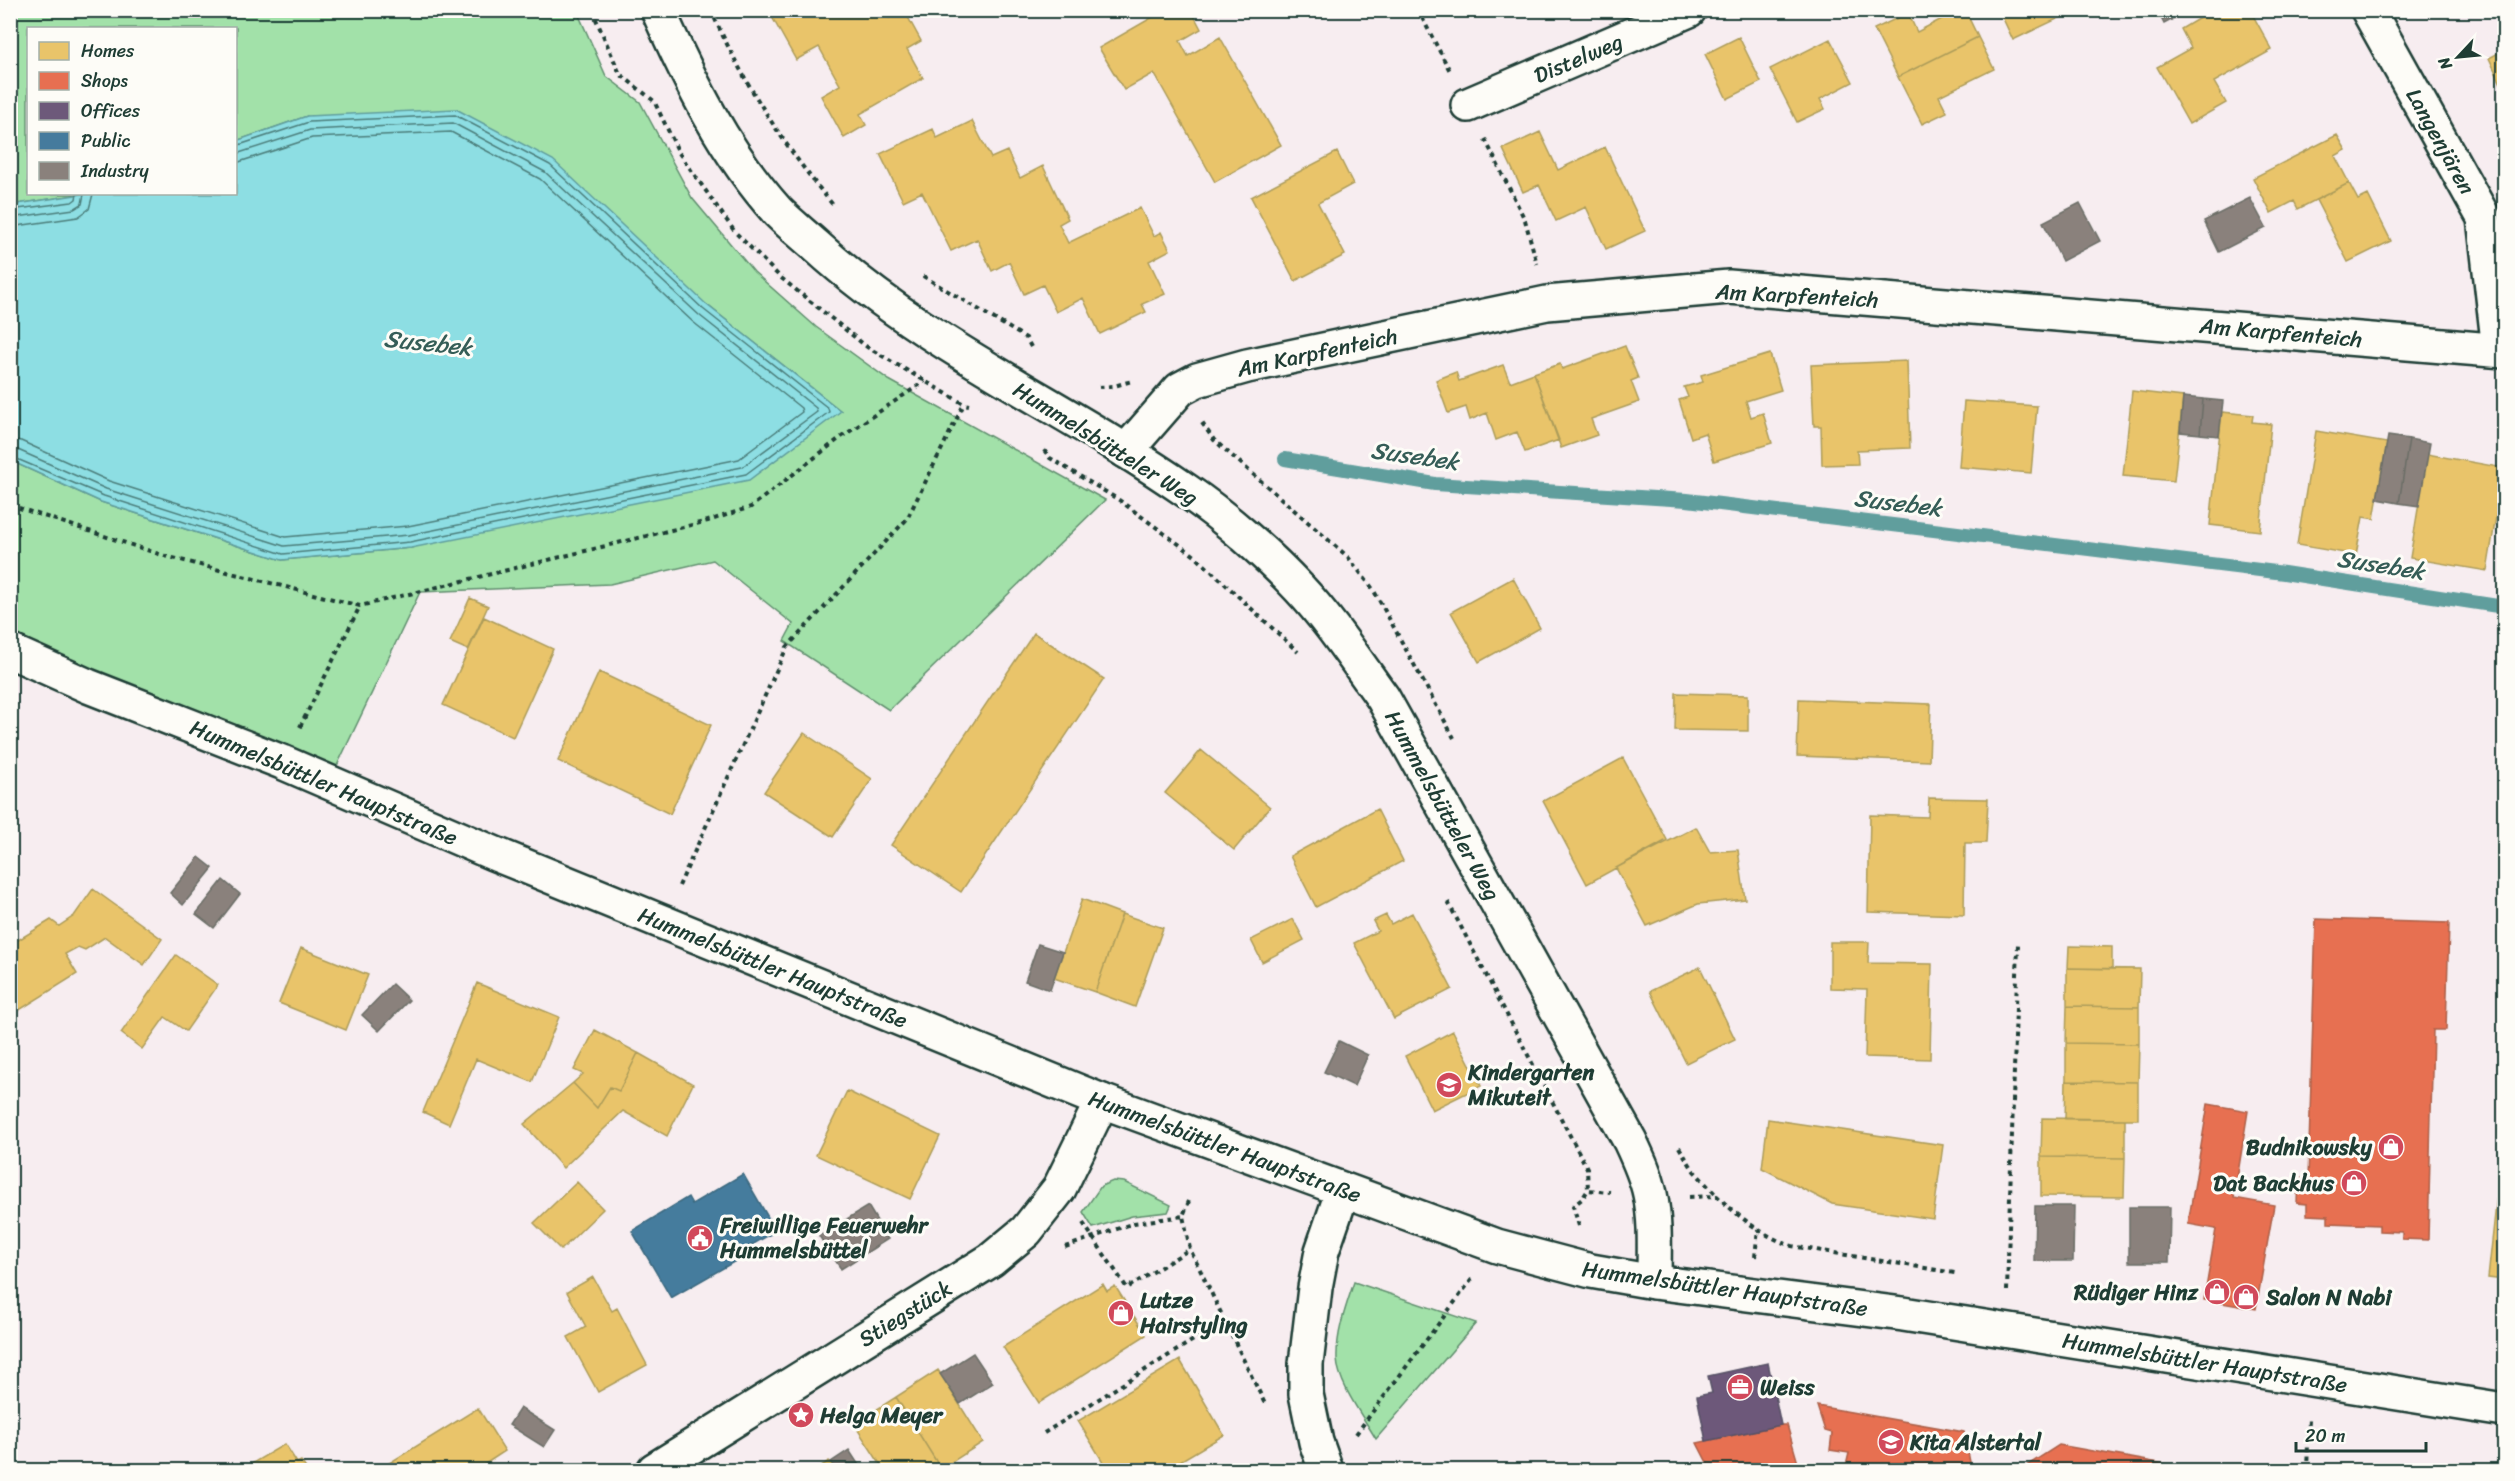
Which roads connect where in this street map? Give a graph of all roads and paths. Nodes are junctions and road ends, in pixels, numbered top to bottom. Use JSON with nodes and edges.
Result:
{"nodes":[{"id":1,"x":658,"y":10,"type":"edge"},
{"id":2,"x":711,"y":10,"type":"edge"},
{"id":3,"x":1418,"y":10,"type":"edge"},
{"id":4,"x":1689,"y":10,"type":"edge"},
{"id":5,"x":2368,"y":10,"type":"edge"},
{"id":6,"x":1468,"y":105,"type":"junction"},
{"id":7,"x":838,"y":211,"type":"dead end"},
{"id":8,"x":916,"y":272,"type":"dead end"},
{"id":9,"x":1547,"y":303,"type":"junction"},
{"id":10,"x":2502,"y":350,"type":"edge"},
{"id":11,"x":1035,"y":353,"type":"dead end"},
{"id":12,"x":982,"y":367,"type":"junction"},
{"id":13,"x":1138,"y":379,"type":"dead end"},
{"id":14,"x":925,"y":381,"type":"dead end"},
{"id":15,"x":1092,"y":385,"type":"dead end"},
{"id":16,"x":1126,"y":451,"type":"junction"},
{"id":17,"x":1050,"y":458,"type":"dead end"},
{"id":18,"x":10,"y":505,"type":"edge"},
{"id":19,"x":360,"y":606,"type":"junction"},
{"id":20,"x":10,"y":651,"type":"edge"},
{"id":21,"x":1304,"y":660,"type":"dead end"},
{"id":22,"x":282,"y":762,"type":"junction"},
{"id":23,"x":1444,"y":895,"type":"dead end"},
{"id":24,"x":663,"y":922,"type":"junction"},
{"id":25,"x":2018,"y":944,"type":"dead end"},
{"id":26,"x":1102,"y":1101,"type":"junction"},
{"id":27,"x":1059,"y":1188,"type":"junction"},
{"id":28,"x":1343,"y":1190,"type":"junction"},
{"id":29,"x":1588,"y":1190,"type":"junction"},
{"id":30,"x":1614,"y":1192,"type":"dead end"},
{"id":31,"x":1688,"y":1197,"type":"dead end"},
{"id":32,"x":1189,"y":1201,"type":"dead end"},
{"id":33,"x":1183,"y":1216,"type":"junction"},
{"id":34,"x":1578,"y":1221,"type":"dead end"},
{"id":35,"x":1758,"y":1229,"type":"junction"},
{"id":36,"x":1093,"y":1237,"type":"junction"},
{"id":37,"x":1497,"y":1246,"type":"junction"},
{"id":38,"x":1062,"y":1248,"type":"dead end"},
{"id":39,"x":1190,"y":1249,"type":"junction"},
{"id":40,"x":1755,"y":1254,"type":"dead end"},
{"id":41,"x":1955,"y":1273,"type":"dead end"},
{"id":42,"x":1654,"y":1282,"type":"junction"},
{"id":43,"x":1224,"y":1321,"type":"junction"},
{"id":44,"x":2005,"y":1330,"type":"junction"},
{"id":45,"x":2310,"y":1378,"type":"junction"},
{"id":46,"x":2505,"y":1410,"type":"edge"},
{"id":47,"x":1271,"y":1416,"type":"dead end"},
{"id":48,"x":1044,"y":1433,"type":"dead end"},
{"id":49,"x":1350,"y":1442,"type":"dead end"},
{"id":50,"x":654,"y":1470,"type":"edge"},
{"id":51,"x":1326,"y":1470,"type":"edge"},
{"id":52,"x":2307,"y":1470,"type":"edge"}],
"edges":[{"from":1,"to":12,"type":"street","name":"Hummelsbütteler Weg"},
{"from":2,"to":7,"type":"path"},
{"from":3,"to":6,"type":"path"},
{"from":4,"to":6,"type":"street","name":"Distelweg"},
{"from":5,"to":10,"type":"street","name":"Langenjären"},
{"from":6,"to":9,"type":"path"},
{"from":8,"to":11,"type":"path"},
{"from":9,"to":10,"type":"street","name":"Am Karpfenteich"},
{"from":9,"to":16,"type":"street","name":"Am Karpfenteich"},
{"from":12,"to":16,"type":"street","name":"Hummelsbütteler Weg"},
{"from":12,"to":24,"type":"path"},
{"from":13,"to":15,"type":"path"},
{"from":14,"to":19,"type":"path"},
{"from":16,"to":42,"type":"street","name":"Hummelsbütteler Weg"},
{"from":17,"to":21,"type":"path"},
{"from":18,"to":19,"type":"path"},
{"from":19,"to":22,"type":"path"},
{"from":20,"to":22,"type":"street","name":"Hummelsbüttler Hauptstraße"},
{"from":22,"to":24,"type":"street","name":"Hummelsbüttler Hauptstraße"},
{"from":23,"to":29,"type":"path"},
{"from":24,"to":26,"type":"street","name":"Hummelsbüttler Hauptstraße"},
{"from":25,"to":44,"type":"path"},
{"from":26,"to":27,"type":"street","name":"Stiegstück"},
{"from":26,"to":28,"type":"street","name":"Hummelsbüttler Hauptstraße"},
{"from":27,"to":36,"type":"path"},
{"from":27,"to":50,"type":"street","name":"Stiegstück"},
{"from":28,"to":37,"type":"street","name":"Hummelsbüttler Hauptstraße"},
{"from":28,"to":51,"type":"street"},
{"from":29,"to":30,"type":"path"},
{"from":29,"to":34,"type":"path"},
{"from":31,"to":35,"type":"path"},
{"from":32,"to":33,"type":"path"},
{"from":33,"to":36,"type":"path"},
{"from":33,"to":39,"type":"path"},
{"from":35,"to":40,"type":"path"},
{"from":35,"to":41,"type":"path"},
{"from":36,"to":38,"type":"path"},
{"from":36,"to":39,"type":"path"},
{"from":37,"to":42,"type":"street","name":"Hummelsbüttler Hauptstraße"},
{"from":37,"to":49,"type":"path"},
{"from":39,"to":43,"type":"path"},
{"from":42,"to":44,"type":"street","name":"Hummelsbüttler Hauptstraße"},
{"from":43,"to":47,"type":"path"},
{"from":43,"to":48,"type":"path"},
{"from":44,"to":45,"type":"street","name":"Hummelsbüttler Hauptstraße"},
{"from":45,"to":46,"type":"street","name":"Hummelsbüttler Hauptstraße"},
{"from":45,"to":52,"type":"path"}]}
